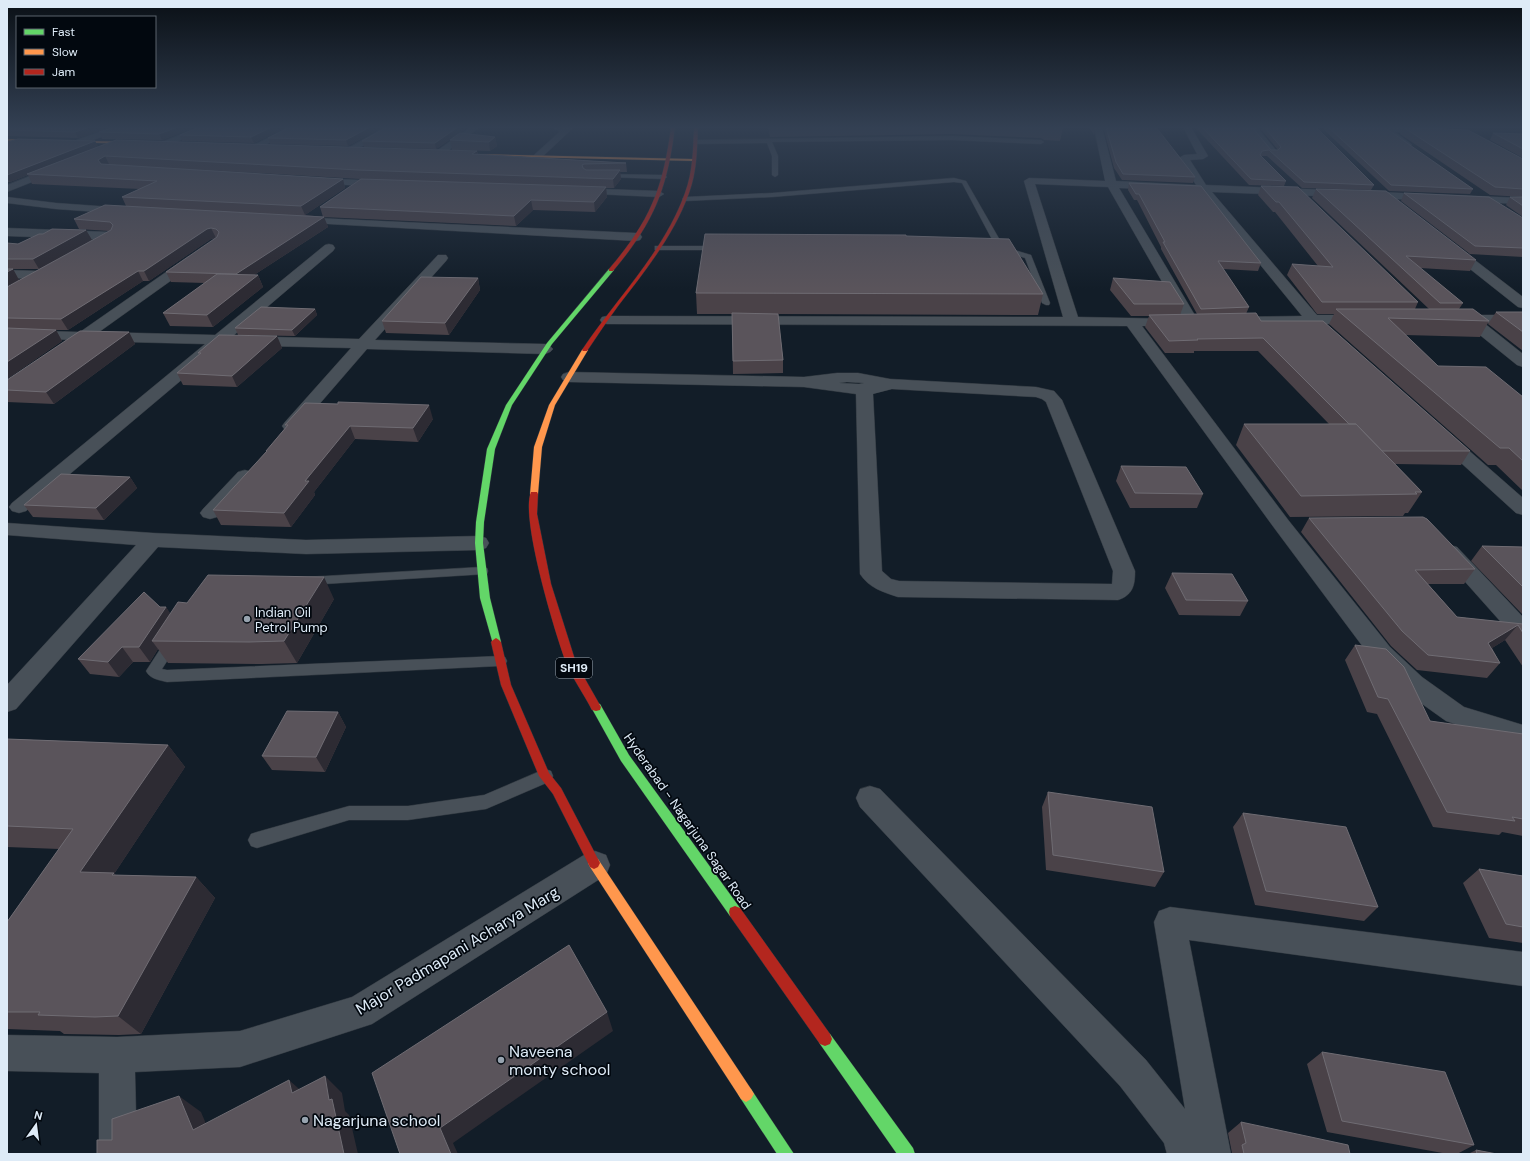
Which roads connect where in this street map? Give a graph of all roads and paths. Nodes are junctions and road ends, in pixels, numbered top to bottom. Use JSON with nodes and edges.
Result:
{"nodes":[{"id":1,"x":26,"y":181,"type":"edge"},
{"id":2,"x":318,"y":181,"type":"edge"},
{"id":3,"x":663,"y":181,"type":"edge"},
{"id":4,"x":690,"y":181,"type":"edge"},
{"id":5,"x":940,"y":181,"type":"edge"},
{"id":6,"x":960,"y":181,"type":"edge"},
{"id":7,"x":1029,"y":181,"type":"edge"},
{"id":8,"x":1034,"y":181,"type":"edge"},
{"id":9,"x":1198,"y":181,"type":"edge"},
{"id":10,"x":1286,"y":181,"type":"edge"},
{"id":11,"x":1371,"y":183,"type":"edge"},
{"id":12,"x":361,"y":184,"type":"junction"},
{"id":13,"x":1111,"y":184,"type":"junction"},
{"id":14,"x":398,"y":185,"type":"edge"},
{"id":15,"x":1202,"y":188,"type":"junction"},
{"id":16,"x":7,"y":189,"type":"edge"},
{"id":17,"x":1473,"y":190,"type":"edge"},
{"id":18,"x":566,"y":191,"type":"edge"},
{"id":19,"x":1296,"y":191,"type":"junction"},
{"id":20,"x":348,"y":193,"type":"edge"},
{"id":21,"x":659,"y":194,"type":"junction"},
{"id":22,"x":1383,"y":194,"type":"junction"},
{"id":23,"x":685,"y":199,"type":"junction"},
{"id":24,"x":1485,"y":199,"type":"junction"},
{"id":25,"x":7,"y":200,"type":"edge"},
{"id":26,"x":1523,"y":201,"type":"edge"},
{"id":27,"x":1308,"y":202,"type":"edge"},
{"id":28,"x":1401,"y":208,"type":"edge"},
{"id":29,"x":321,"y":211,"type":"edge"},
{"id":30,"x":135,"y":212,"type":"edge"},
{"id":31,"x":1504,"y":212,"type":"edge"},
{"id":32,"x":286,"y":219,"type":"edge"},
{"id":33,"x":308,"y":220,"type":"junction"},
{"id":34,"x":7,"y":232,"type":"edge"},
{"id":35,"x":636,"y":237,"type":"junction"},
{"id":36,"x":1444,"y":242,"type":"edge"},
{"id":37,"x":90,"y":248,"type":"edge"},
{"id":38,"x":329,"y":248,"type":"dead end"},
{"id":39,"x":658,"y":248,"type":"junction"},
{"id":40,"x":727,"y":248,"type":"edge"},
{"id":41,"x":203,"y":252,"type":"edge"},
{"id":42,"x":442,"y":258,"type":"dead end"},
{"id":43,"x":55,"y":267,"type":"edge"},
{"id":44,"x":7,"y":274,"type":"edge"},
{"id":45,"x":41,"y":275,"type":"junction"},
{"id":46,"x":19,"y":287,"type":"edge"},
{"id":47,"x":1046,"y":303,"type":"dead end"},
{"id":48,"x":1523,"y":304,"type":"edge"},
{"id":49,"x":1312,"y":319,"type":"junction"},
{"id":50,"x":1374,"y":319,"type":"edge"},
{"id":51,"x":1442,"y":319,"type":"edge"},
{"id":52,"x":1469,"y":319,"type":"junction"},
{"id":53,"x":1523,"y":319,"type":"edge"},
{"id":54,"x":607,"y":320,"type":"junction"},
{"id":55,"x":1072,"y":322,"type":"junction"},
{"id":56,"x":1131,"y":322,"type":"junction"},
{"id":57,"x":1192,"y":322,"type":"junction"},
{"id":58,"x":7,"y":334,"type":"edge"},
{"id":59,"x":1329,"y":334,"type":"edge"},
{"id":60,"x":85,"y":336,"type":"junction"},
{"id":61,"x":221,"y":340,"type":"junction"},
{"id":62,"x":363,"y":344,"type":"junction"},
{"id":63,"x":66,"y":349,"type":"edge"},
{"id":64,"x":545,"y":349,"type":"junction"},
{"id":65,"x":1523,"y":362,"type":"edge"},
{"id":66,"x":569,"y":376,"type":"junction"},
{"id":67,"x":804,"y":382,"type":"junction"},
{"id":68,"x":889,"y":384,"type":"junction"},
{"id":69,"x":864,"y":388,"type":"junction"},
{"id":70,"x":1434,"y":429,"type":"edge"},
{"id":71,"x":282,"y":436,"type":"edge"},
{"id":72,"x":256,"y":465,"type":"edge"},
{"id":73,"x":19,"y":507,"type":"dead end"},
{"id":74,"x":1523,"y":510,"type":"edge"},
{"id":75,"x":210,"y":513,"type":"dead end"},
{"id":76,"x":1305,"y":524,"type":"dead end"},
{"id":77,"x":1282,"y":525,"type":"junction"},
{"id":78,"x":7,"y":529,"type":"edge"},
{"id":79,"x":1437,"y":539,"type":"edge"},
{"id":80,"x":153,"y":540,"type":"junction"},
{"id":81,"x":478,"y":543,"type":"junction"},
{"id":82,"x":482,"y":571,"type":"junction"},
{"id":83,"x":293,"y":581,"type":"edge"},
{"id":84,"x":1516,"y":624,"type":"edge"},
{"id":85,"x":179,"y":631,"type":"edge"},
{"id":86,"x":500,"y":661,"type":"junction"},
{"id":87,"x":7,"y":702,"type":"edge"},
{"id":88,"x":1523,"y":736,"type":"edge"},
{"id":89,"x":545,"y":776,"type":"junction"},
{"id":90,"x":870,"y":798,"type":"dead end"},
{"id":91,"x":256,"y":840,"type":"dead end"},
{"id":92,"x":595,"y":865,"type":"junction"},
{"id":93,"x":1523,"y":969,"type":"edge"},
{"id":94,"x":7,"y":1053,"type":"edge"},
{"id":95,"x":116,"y":1056,"type":"junction"},
{"id":96,"x":118,"y":1154,"type":"edge"},
{"id":97,"x":786,"y":1154,"type":"edge"},
{"id":98,"x":907,"y":1154,"type":"edge"},
{"id":99,"x":1186,"y":1154,"type":"edge"},
{"id":100,"x":1212,"y":1154,"type":"edge"}],
"edges":[{"from":1,"to":16,"type":"street"},
{"from":2,"to":12,"type":"street"},
{"from":3,"to":21,"type":"main road"},
{"from":4,"to":23,"type":"main road","name":"Hyderabad - Nagarjuna Sagar Road","number":"SH19"},
{"from":5,"to":23,"type":"lane"},
{"from":6,"to":47,"type":"lane"},
{"from":7,"to":55,"type":"street"},
{"from":8,"to":13,"type":"street"},
{"from":9,"to":15,"type":"street"},
{"from":10,"to":19,"type":"street"},
{"from":11,"to":22,"type":"street"},
{"from":12,"to":14,"type":"street"},
{"from":12,"to":20,"type":"street"},
{"from":13,"to":15,"type":"street"},
{"from":13,"to":57,"type":"street"},
{"from":15,"to":19,"type":"street"},
{"from":15,"to":49,"type":"street"},
{"from":17,"to":24,"type":"street"},
{"from":18,"to":21,"type":"street"},
{"from":19,"to":22,"type":"street"},
{"from":19,"to":27,"type":"street"},
{"from":21,"to":35,"type":"main road"},
{"from":22,"to":24,"type":"street"},
{"from":22,"to":28,"type":"street"},
{"from":23,"to":39,"type":"main road","name":"Hyderabad - Nagarjuna Sagar Road","number":"SH19"},
{"from":24,"to":26,"type":"street"},
{"from":24,"to":31,"type":"street"},
{"from":25,"to":30,"type":"street"},
{"from":29,"to":33,"type":"street"},
{"from":32,"to":33,"type":"street"},
{"from":33,"to":35,"type":"street"},
{"from":34,"to":37,"type":"street"},
{"from":35,"to":64,"type":"main road"},
{"from":36,"to":48,"type":"street"},
{"from":38,"to":61,"type":"street"},
{"from":39,"to":40,"type":"lane"},
{"from":39,"to":54,"type":"main road","name":"Hyderabad - Nagarjuna Sagar Road","number":"SH19"},
{"from":41,"to":60,"type":"street"},
{"from":42,"to":62,"type":"street"},
{"from":43,"to":45,"type":"street"},
{"from":44,"to":45,"type":"street"},
{"from":45,"to":46,"type":"street"},
{"from":49,"to":50,"type":"street"},
{"from":49,"to":57,"type":"street"},
{"from":49,"to":59,"type":"street"},
{"from":51,"to":52,"type":"street"},
{"from":52,"to":53,"type":"street"},
{"from":52,"to":65,"type":"street"},
{"from":54,"to":55,"type":"street"},
{"from":54,"to":66,"type":"main road","name":"Hyderabad - Nagarjuna Sagar Road","number":"SH19"},
{"from":55,"to":56,"type":"street"},
{"from":56,"to":57,"type":"street"},
{"from":56,"to":77,"type":"street"},
{"from":58,"to":60,"type":"street"},
{"from":60,"to":61,"type":"street"},
{"from":60,"to":63,"type":"street"},
{"from":61,"to":62,"type":"street"},
{"from":61,"to":73,"type":"street"},
{"from":62,"to":64,"type":"street"},
{"from":62,"to":71,"type":"street"},
{"from":64,"to":81,"type":"main road"},
{"from":66,"to":67,"type":"street"},
{"from":66,"to":98,"type":"main road","name":"Hyderabad - Nagarjuna Sagar Road","number":"SH19"},
{"from":67,"to":68,"type":"street"},
{"from":67,"to":69,"type":"street"},
{"from":68,"to":69,"type":"street"},
{"from":68,"to":69,"type":"street"},
{"from":70,"to":74,"type":"street"},
{"from":72,"to":75,"type":"street"},
{"from":76,"to":77,"type":"street"},
{"from":77,"to":88,"type":"street"},
{"from":78,"to":80,"type":"street"},
{"from":79,"to":84,"type":"street"},
{"from":80,"to":81,"type":"street"},
{"from":80,"to":87,"type":"street"},
{"from":81,"to":82,"type":"main road"},
{"from":82,"to":83,"type":"lane"},
{"from":82,"to":86,"type":"main road"},
{"from":85,"to":86,"type":"lane"},
{"from":86,"to":89,"type":"main road"},
{"from":89,"to":91,"type":"lane"},
{"from":89,"to":92,"type":"main road"},
{"from":90,"to":99,"type":"street"},
{"from":92,"to":95,"type":"street","name":"Major Padmapani Acharya Marg"},
{"from":92,"to":97,"type":"main road"},
{"from":93,"to":100,"type":"street"},
{"from":94,"to":95,"type":"street","name":"Major Padmapani Acharya Marg"},
{"from":95,"to":96,"type":"street"}]}
